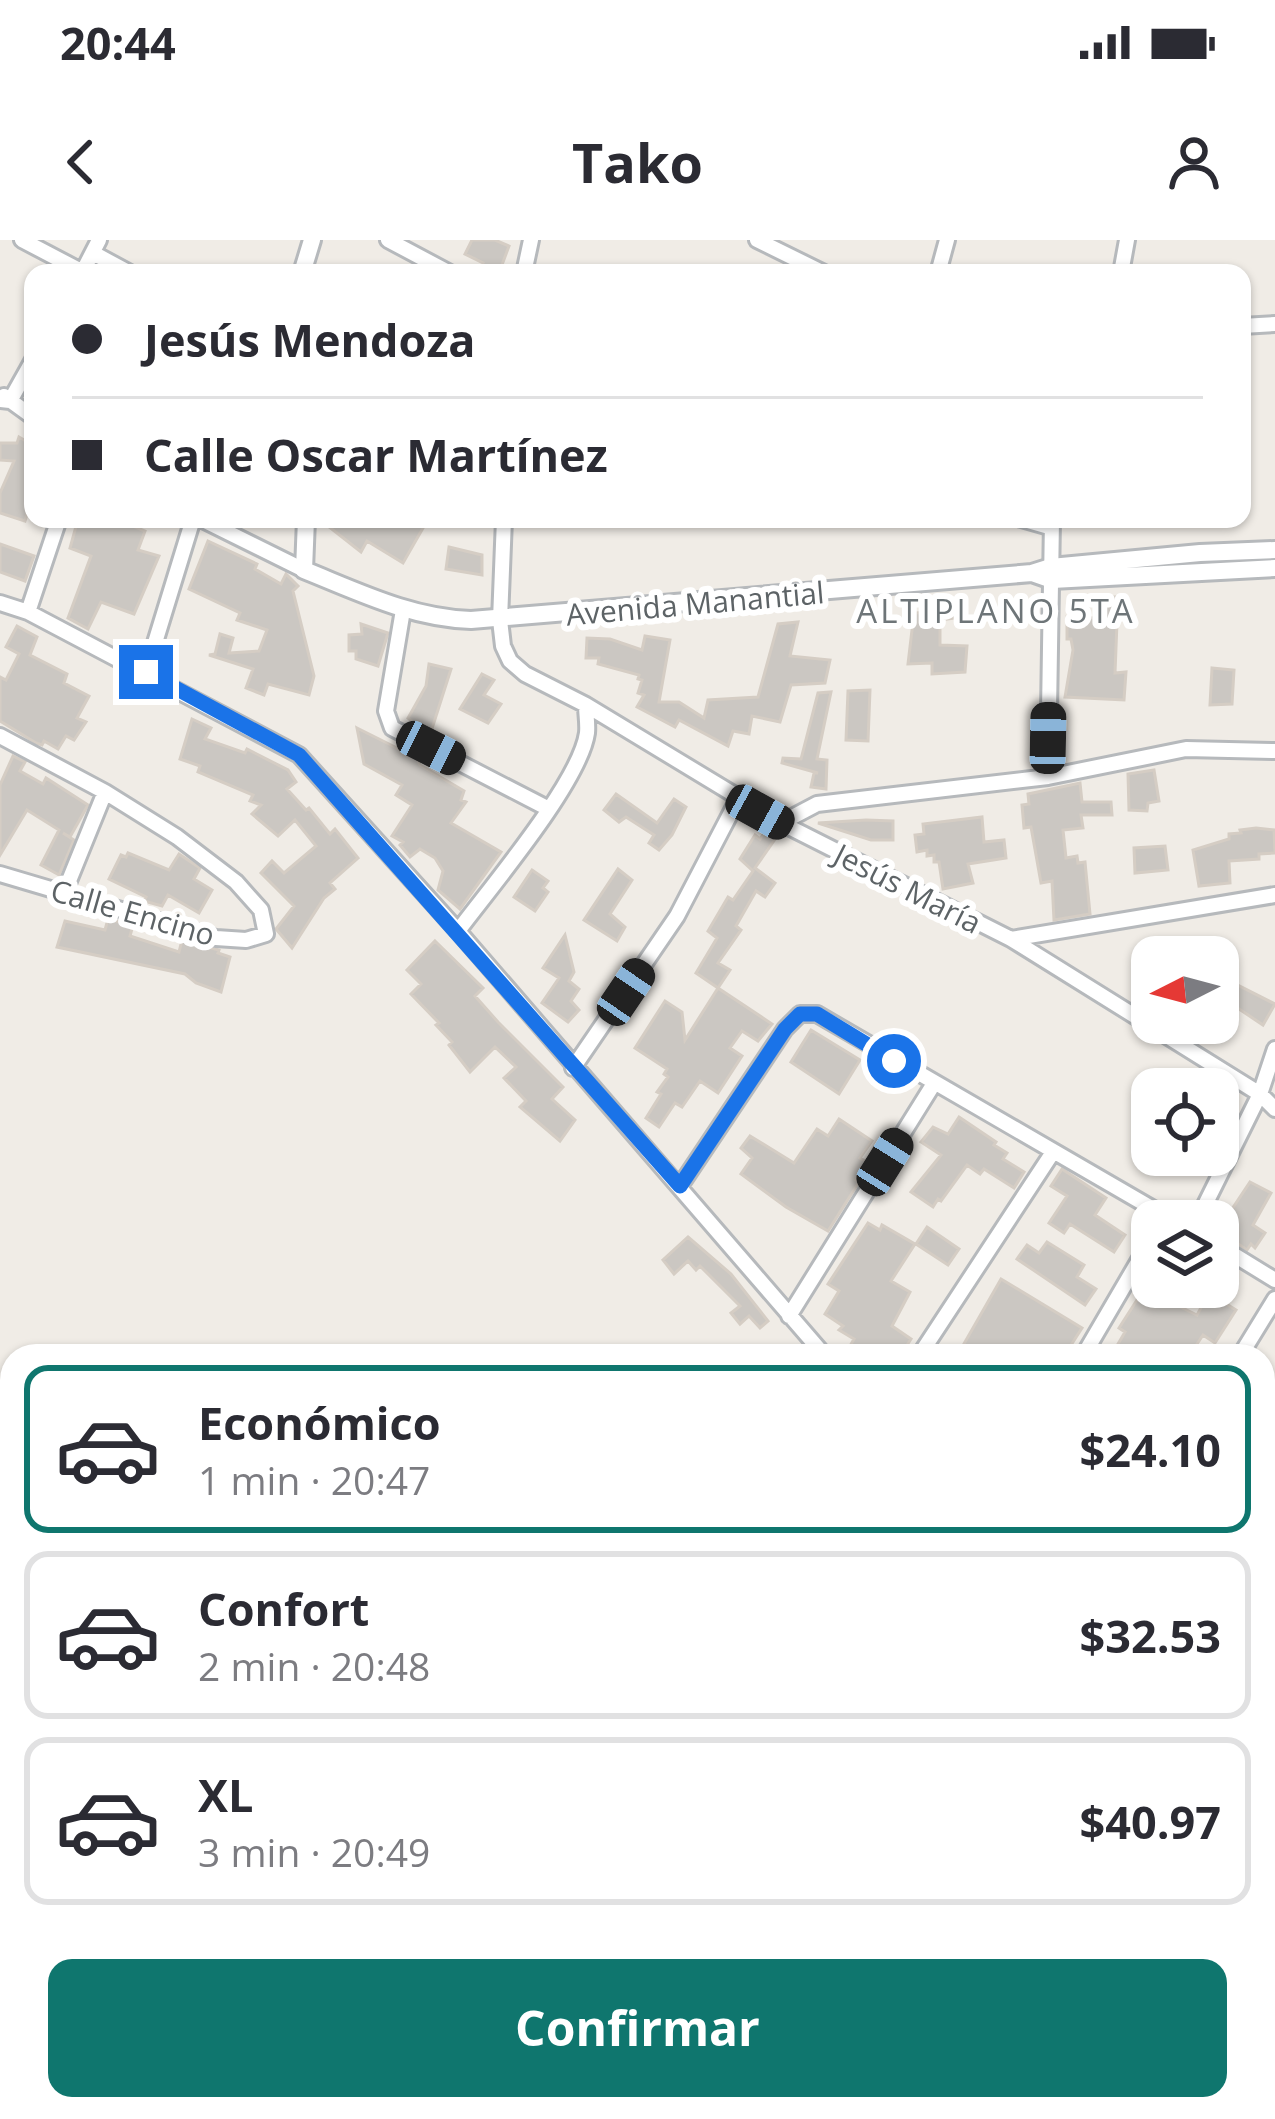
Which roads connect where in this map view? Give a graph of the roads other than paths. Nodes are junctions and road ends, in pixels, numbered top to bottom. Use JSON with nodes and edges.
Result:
{"nodes":[{"id":1,"x":22,"y":240,"type":"edge"},
{"id":2,"x":388,"y":240,"type":"edge"},
{"id":3,"x":757,"y":240,"type":"edge"},
{"id":4,"x":67,"y":264,"type":"edge"},
{"id":5,"x":432,"y":264,"type":"edge"},
{"id":6,"x":806,"y":264,"type":"edge"},
{"id":7,"x":24,"y":371,"type":"edge"},
{"id":8,"x":3,"y":398,"type":"edge"},
{"id":9,"x":55,"y":528,"type":"edge"},
{"id":10,"x":194,"y":528,"type":"edge"},
{"id":11,"x":216,"y":528,"type":"edge"},
{"id":12,"x":306,"y":528,"type":"edge"},
{"id":13,"x":504,"y":528,"type":"edge"},
{"id":14,"x":1051,"y":528,"type":"edge"},
{"id":15,"x":1275,"y":550,"type":"edge"},
{"id":16,"x":1275,"y":568,"type":"edge"},
{"id":17,"x":304,"y":569,"type":"junction"},
{"id":18,"x":1051,"y":573,"type":"junction"},
{"id":19,"x":0,"y":603,"type":"edge"},
{"id":20,"x":403,"y":610,"type":"junction"},
{"id":21,"x":28,"y":612,"type":"junction"},
{"id":22,"x":500,"y":620,"type":"junction"},
{"id":23,"x":146,"y":672,"type":"junction"},
{"id":24,"x":586,"y":705,"type":"junction"},
{"id":25,"x":0,"y":736,"type":"edge"},
{"id":26,"x":1275,"y":751,"type":"edge"},
{"id":27,"x":1048,"y":777,"type":"junction"},
{"id":28,"x":105,"y":791,"type":"junction"},
{"id":29,"x":738,"y":799,"type":"junction"},
{"id":30,"x":549,"y":809,"type":"junction"},
{"id":31,"x":781,"y":824,"type":"junction"},
{"id":32,"x":0,"y":874,"type":"edge"},
{"id":33,"x":64,"y":892,"type":"junction"},
{"id":34,"x":1275,"y":895,"type":"edge"},
{"id":35,"x":458,"y":931,"type":"junction"},
{"id":36,"x":1011,"y":940,"type":"junction"},
{"id":37,"x":1275,"y":1049,"type":"edge"},
{"id":38,"x":573,"y":1068,"type":"junction"},
{"id":39,"x":933,"y":1085,"type":"junction"},
{"id":40,"x":1260,"y":1094,"type":"junction"},
{"id":41,"x":1275,"y":1109,"type":"edge"},
{"id":42,"x":1053,"y":1152,"type":"junction"},
{"id":43,"x":680,"y":1186,"type":"junction"},
{"id":44,"x":1133,"y":1200,"type":"edge"},
{"id":45,"x":1207,"y":1200,"type":"edge"},
{"id":46,"x":1239,"y":1258,"type":"edge"},
{"id":47,"x":1131,"y":1274,"type":"edge"},
{"id":48,"x":1275,"y":1280,"type":"edge"},
{"id":49,"x":1275,"y":1299,"type":"edge"},
{"id":50,"x":789,"y":1316,"type":"junction"},
{"id":51,"x":814,"y":1344,"type":"edge"},
{"id":52,"x":927,"y":1344,"type":"edge"},
{"id":53,"x":1090,"y":1344,"type":"edge"},
{"id":54,"x":1247,"y":1344,"type":"edge"}],
"edges":[{"from":1,"to":4,"type":"street"},
{"from":2,"to":5,"type":"street"},
{"from":3,"to":6,"type":"street"},
{"from":7,"to":8,"type":"street"},
{"from":9,"to":21,"type":"street"},
{"from":10,"to":23,"type":"street"},
{"from":11,"to":17,"type":"street"},
{"from":12,"to":17,"type":"street"},
{"from":13,"to":22,"type":"street"},
{"from":14,"to":18,"type":"street"},
{"from":15,"to":18,"type":"street","name":"Avenida Manantial"},
{"from":16,"to":18,"type":"street","name":"Avenida Manantial"},
{"from":17,"to":20,"type":"street","name":"Avenida Manantial"},
{"from":18,"to":22,"type":"street","name":"Avenida Manantial"},
{"from":18,"to":27,"type":"street"},
{"from":19,"to":21,"type":"street"},
{"from":20,"to":22,"type":"street","name":"Avenida Manantial"},
{"from":20,"to":30,"type":"street"},
{"from":21,"to":23,"type":"street"},
{"from":22,"to":24,"type":"street","name":"Jesús María"},
{"from":23,"to":35,"type":"street"},
{"from":24,"to":29,"type":"street","name":"Jesús María"},
{"from":24,"to":30,"type":"street"},
{"from":25,"to":28,"type":"street"},
{"from":26,"to":27,"type":"street"},
{"from":27,"to":31,"type":"street"},
{"from":28,"to":33,"type":"street"},
{"from":28,"to":33,"type":"street","name":"Calle Encino"},
{"from":29,"to":31,"type":"street","name":"Jesús María"},
{"from":29,"to":38,"type":"street"},
{"from":30,"to":35,"type":"street"},
{"from":31,"to":36,"type":"street","name":"Jesús María"},
{"from":32,"to":33,"type":"street","name":"Calle Encino"},
{"from":34,"to":36,"type":"street"},
{"from":35,"to":38,"type":"street"},
{"from":36,"to":40,"type":"street","name":"Jesús María"},
{"from":37,"to":40,"type":"street"},
{"from":38,"to":43,"type":"street"},
{"from":39,"to":42,"type":"street"},
{"from":39,"to":43,"type":"street"},
{"from":39,"to":50,"type":"street"},
{"from":40,"to":41,"type":"street","name":"Jesús María"},
{"from":40,"to":45,"type":"street"},
{"from":42,"to":44,"type":"street"},
{"from":42,"to":52,"type":"street"},
{"from":43,"to":50,"type":"street"},
{"from":46,"to":48,"type":"street"},
{"from":47,"to":53,"type":"street"},
{"from":49,"to":54,"type":"street"},
{"from":50,"to":51,"type":"street"}]}
